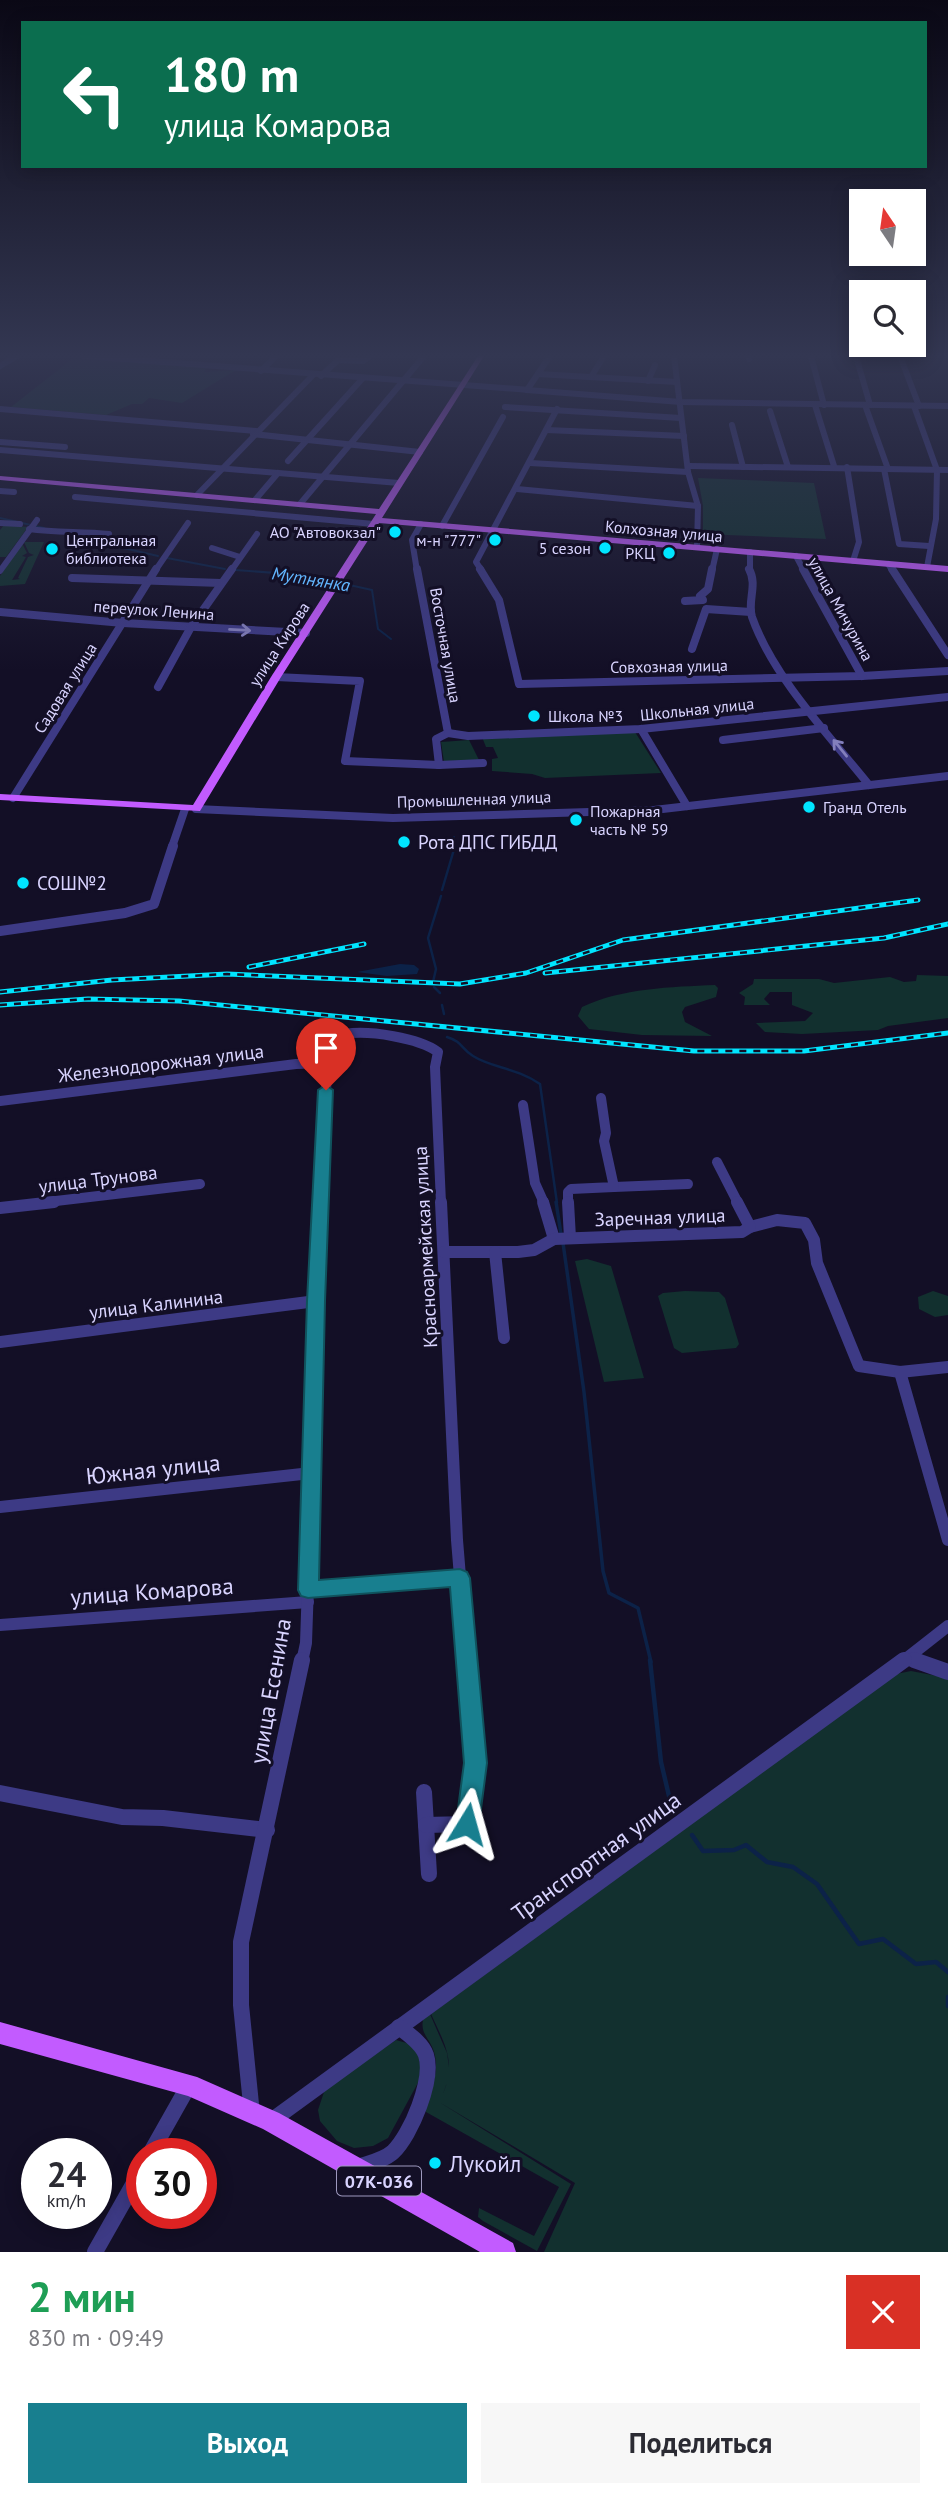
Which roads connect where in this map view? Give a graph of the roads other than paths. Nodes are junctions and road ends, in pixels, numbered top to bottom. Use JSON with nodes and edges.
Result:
{"nodes":[{"id":1,"x":136,"y":461,"type":"edge"},
{"id":2,"x":228,"y":461,"type":"edge"},
{"id":3,"x":335,"y":461,"type":"edge"},
{"id":4,"x":414,"y":461,"type":"edge"},
{"id":5,"x":478,"y":461,"type":"edge"},
{"id":6,"x":688,"y":461,"type":"edge"},
{"id":7,"x":741,"y":461,"type":"edge"},
{"id":8,"x":786,"y":461,"type":"edge"},
{"id":9,"x":832,"y":461,"type":"edge"},
{"id":10,"x":884,"y":461,"type":"edge"},
{"id":11,"x":934,"y":461,"type":"edge"},
{"id":12,"x":530,"y":463,"type":"joint"},
{"id":13,"x":834,"y":466,"type":"junction"},
{"id":14,"x":743,"y":467,"type":"junction"},
{"id":15,"x":788,"y":467,"type":"junction"},
{"id":16,"x":847,"y":467,"type":"junction"},
{"id":17,"x":221,"y":468,"type":"junction"},
{"id":18,"x":689,"y":469,"type":"junction"},
{"id":19,"x":886,"y":469,"type":"junction"},
{"id":20,"x":937,"y":470,"type":"junction"},
{"id":21,"x":948,"y":470,"type":"edge"},
{"id":22,"x":278,"y":473,"type":"junction"},
{"id":23,"x":321,"y":476,"type":"junction"},
{"id":24,"x":0,"y":478,"type":"edge"},
{"id":25,"x":399,"y":483,"type":"junction"},
{"id":26,"x":517,"y":489,"type":"junction"},
{"id":27,"x":0,"y":491,"type":"edge"},
{"id":28,"x":14,"y":492,"type":"dead end"},
{"id":29,"x":197,"y":495,"type":"junction"},
{"id":30,"x":75,"y":497,"type":"dead end"},
{"id":31,"x":255,"y":500,"type":"junction"},
{"id":32,"x":300,"y":504,"type":"junction"},
{"id":33,"x":698,"y":506,"type":"junction"},
{"id":34,"x":378,"y":519,"type":"junction"},
{"id":35,"x":0,"y":523,"type":"edge"},
{"id":36,"x":188,"y":523,"type":"dead end"},
{"id":37,"x":20,"y":524,"type":"dead end"},
{"id":38,"x":421,"y":524,"type":"junction"},
{"id":39,"x":442,"y":526,"type":"junction"},
{"id":40,"x":491,"y":529,"type":"junction"},
{"id":41,"x":109,"y":534,"type":"dead end"},
{"id":42,"x":257,"y":534,"type":"dead end"},
{"id":43,"x":929,"y":546,"type":"junction"},
{"id":44,"x":697,"y":547,"type":"junction"},
{"id":45,"x":212,"y":548,"type":"dead end"},
{"id":46,"x":717,"y":549,"type":"junction"},
{"id":47,"x":750,"y":552,"type":"junction"},
{"id":48,"x":796,"y":556,"type":"junction"},
{"id":49,"x":240,"y":557,"type":"junction"},
{"id":50,"x":853,"y":561,"type":"junction"},
{"id":51,"x":888,"y":564,"type":"junction"},
{"id":52,"x":927,"y":567,"type":"junction"},
{"id":53,"x":948,"y":569,"type":"edge"},
{"id":54,"x":0,"y":571,"type":"edge"},
{"id":55,"x":72,"y":578,"type":"dead end"},
{"id":56,"x":147,"y":582,"type":"junction"},
{"id":57,"x":221,"y":583,"type":"junction"},
{"id":58,"x":685,"y":601,"type":"dead end"},
{"id":59,"x":0,"y":612,"type":"edge"},
{"id":60,"x":751,"y":612,"type":"junction"},
{"id":61,"x":123,"y":623,"type":"junction"},
{"id":62,"x":191,"y":627,"type":"junction"},
{"id":63,"x":306,"y":634,"type":"junction"},
{"id":64,"x":692,"y":649,"type":"dead end"},
{"id":65,"x":948,"y":655,"type":"edge"},
{"id":66,"x":948,"y":671,"type":"edge"},
{"id":67,"x":862,"y":676,"type":"junction"},
{"id":68,"x":276,"y":677,"type":"junction"},
{"id":69,"x":783,"y":677,"type":"junction"},
{"id":70,"x":158,"y":687,"type":"dead end"},
{"id":71,"x":948,"y":696,"type":"edge"},
{"id":72,"x":810,"y":711,"type":"junction"},
{"id":73,"x":824,"y":728,"type":"junction"},
{"id":74,"x":641,"y":729,"type":"junction"},
{"id":75,"x":448,"y":733,"type":"junction"},
{"id":76,"x":723,"y":740,"type":"dead end"},
{"id":77,"x":483,"y":763,"type":"dead end"},
{"id":78,"x":439,"y":765,"type":"junction"},
{"id":79,"x":948,"y":776,"type":"edge"},
{"id":80,"x":870,"y":785,"type":"junction"},
{"id":81,"x":0,"y":797,"type":"edge"},
{"id":82,"x":13,"y":798,"type":"junction"},
{"id":83,"x":687,"y":806,"type":"junction"},
{"id":84,"x":191,"y":809,"type":"junction"},
{"id":85,"x":0,"y":931,"type":"edge"},
{"id":86,"x":327,"y":1063,"type":"junction"},
{"id":87,"x":601,"y":1098,"type":"dead end"},
{"id":88,"x":0,"y":1101,"type":"edge"},
{"id":89,"x":523,"y":1105,"type":"dead end"},
{"id":90,"x":717,"y":1162,"type":"dead end"},
{"id":91,"x":200,"y":1184,"type":"dead end"},
{"id":92,"x":688,"y":1184,"type":"dead end"},
{"id":93,"x":614,"y":1187,"type":"junction"},
{"id":94,"x":0,"y":1208,"type":"edge"},
{"id":95,"x":750,"y":1227,"type":"junction"},
{"id":96,"x":570,"y":1238,"type":"junction"},
{"id":97,"x":554,"y":1239,"type":"junction"},
{"id":98,"x":444,"y":1252,"type":"junction"},
{"id":99,"x":495,"y":1252,"type":"junction"},
{"id":100,"x":316,"y":1301,"type":"junction"},
{"id":101,"x":504,"y":1338,"type":"dead end"},
{"id":102,"x":0,"y":1342,"type":"edge"},
{"id":103,"x":948,"y":1367,"type":"edge"},
{"id":104,"x":900,"y":1371,"type":"junction"},
{"id":105,"x":311,"y":1473,"type":"junction"},
{"id":106,"x":0,"y":1507,"type":"edge"},
{"id":107,"x":948,"y":1540,"type":"edge"},
{"id":108,"x":460,"y":1578,"type":"junction"},
{"id":109,"x":308,"y":1596,"type":"junction"},
{"id":110,"x":0,"y":1625,"type":"edge"},
{"id":111,"x":948,"y":1626,"type":"edge"},
{"id":112,"x":908,"y":1658,"type":"junction"},
{"id":113,"x":948,"y":1672,"type":"edge"},
{"id":114,"x":424,"y":1792,"type":"dead end"},
{"id":115,"x":0,"y":1793,"type":"edge"},
{"id":116,"x":426,"y":1825,"type":"junction"},
{"id":117,"x":267,"y":1830,"type":"junction"},
{"id":118,"x":429,"y":1874,"type":"dead end"},
{"id":119,"x":400,"y":2027,"type":"junction"},
{"id":120,"x":0,"y":2033,"type":"edge"},
{"id":121,"x":189,"y":2085,"type":"junction"},
{"id":122,"x":261,"y":2117,"type":"junction"},
{"id":123,"x":159,"y":2138,"type":"edge"},
{"id":124,"x":355,"y":2168,"type":"junction"},
{"id":125,"x":126,"y":2197,"type":"edge"},
{"id":126,"x":95,"y":2252,"type":"edge"},
{"id":127,"x":504,"y":2252,"type":"edge"}],
"edges":[{"from":1,"to":17,"type":"street"},
{"from":2,"to":17,"type":"street"},
{"from":3,"to":23,"type":"street"},
{"from":4,"to":25,"type":"main road","name":"улица Кирова"},
{"from":5,"to":39,"type":"street"},
{"from":6,"to":18,"type":"street"},
{"from":7,"to":14,"type":"street"},
{"from":8,"to":15,"type":"street"},
{"from":9,"to":13,"type":"street"},
{"from":10,"to":19,"type":"street"},
{"from":11,"to":20,"type":"street"},
{"from":12,"to":18,"type":"street"},
{"from":12,"to":26,"type":"street"},
{"from":13,"to":15,"type":"street"},
{"from":13,"to":16,"type":"street"},
{"from":14,"to":15,"type":"street"},
{"from":14,"to":18,"type":"street"},
{"from":16,"to":19,"type":"street"},
{"from":16,"to":50,"type":"street"},
{"from":17,"to":22,"type":"street"},
{"from":17,"to":29,"type":"street"},
{"from":18,"to":33,"type":"street"},
{"from":19,"to":20,"type":"street"},
{"from":19,"to":43,"type":"street"},
{"from":20,"to":21,"type":"street"},
{"from":20,"to":43,"type":"street"},
{"from":22,"to":23,"type":"street"},
{"from":22,"to":31,"type":"street"},
{"from":23,"to":25,"type":"street"},
{"from":23,"to":32,"type":"street"},
{"from":24,"to":29,"type":"main road"},
{"from":25,"to":34,"type":"main road","name":"улица Кирова"},
{"from":26,"to":33,"type":"street"},
{"from":26,"to":40,"type":"street"},
{"from":27,"to":28,"type":"street"},
{"from":29,"to":31,"type":"main road"},
{"from":30,"to":34,"type":"street","name":"Колхозная улица"},
{"from":31,"to":32,"type":"main road"},
{"from":32,"to":34,"type":"main road"},
{"from":33,"to":44,"type":"street"},
{"from":34,"to":38,"type":"main road","name":"Колхозная улица"},
{"from":34,"to":63,"type":"main road","name":"улица Кирова"},
{"from":35,"to":37,"type":"street"},
{"from":36,"to":56,"type":"street","name":"Садовая улица"},
{"from":38,"to":39,"type":"main road","name":"Колхозная улица"},
{"from":38,"to":75,"type":"street","name":"Восточная улица"},
{"from":39,"to":40,"type":"main road","name":"Колхозная улица"},
{"from":40,"to":44,"type":"main road","name":"Колхозная улица"},
{"from":40,"to":69,"type":"street","name":"Совхозная улица"},
{"from":41,"to":54,"type":"street"},
{"from":42,"to":49,"type":"street"},
{"from":43,"to":52,"type":"street"},
{"from":44,"to":46,"type":"main road","name":"Колхозная улица"},
{"from":45,"to":49,"type":"street"},
{"from":46,"to":47,"type":"main road","name":"Колхозная улица"},
{"from":46,"to":58,"type":"street"},
{"from":47,"to":48,"type":"main road","name":"Колхозная улица"},
{"from":47,"to":60,"type":"street"},
{"from":48,"to":50,"type":"main road","name":"Колхозная улица"},
{"from":48,"to":67,"type":"street","name":"улица Мичурина"},
{"from":49,"to":57,"type":"street"},
{"from":50,"to":51,"type":"main road","name":"Колхозная улица"},
{"from":51,"to":52,"type":"main road","name":"Колхозная улица"},
{"from":51,"to":65,"type":"street"},
{"from":52,"to":53,"type":"main road","name":"Колхозная улица"},
{"from":55,"to":56,"type":"street"},
{"from":56,"to":57,"type":"street"},
{"from":56,"to":61,"type":"street","name":"Садовая улица"},
{"from":57,"to":62,"type":"street"},
{"from":59,"to":61,"type":"street","name":"переулок Ленина"},
{"from":60,"to":64,"type":"street"},
{"from":60,"to":69,"type":"street"},
{"from":61,"to":62,"type":"street","name":"переулок Ленина"},
{"from":61,"to":82,"type":"street","name":"Садовая улица"},
{"from":62,"to":63,"type":"street","name":"переулок Ленина","one_way":true},
{"from":62,"to":70,"type":"street"},
{"from":63,"to":68,"type":"main road","name":"улица Кирова"},
{"from":66,"to":67,"type":"street","name":"Совхозная улица"},
{"from":67,"to":69,"type":"street","name":"Совхозная улица"},
{"from":68,"to":78,"type":"street"},
{"from":68,"to":84,"type":"main road","name":"улица Кирова"},
{"from":69,"to":72,"type":"street"},
{"from":71,"to":72,"type":"street","name":"Школьная улица"},
{"from":72,"to":73,"type":"street"},
{"from":72,"to":74,"type":"street","name":"Школьная улица"},
{"from":73,"to":76,"type":"street"},
{"from":80,"to":73,"type":"street","one_way":true},
{"from":74,"to":75,"type":"street","name":"Школьная улица"},
{"from":74,"to":83,"type":"street"},
{"from":75,"to":78,"type":"street","name":"Восточная улица"},
{"from":77,"to":78,"type":"street"},
{"from":79,"to":80,"type":"street","name":"Промышленная улица"},
{"from":80,"to":83,"type":"street","name":"Промышленная улица"},
{"from":81,"to":82,"type":"main road","name":"Промышленная улица"},
{"from":82,"to":84,"type":"main road","name":"Промышленная улица"},
{"from":83,"to":84,"type":"street","name":"Промышленная улица"},
{"from":84,"to":85,"type":"street","name":"улица Кирова"},
{"from":86,"to":88,"type":"street","name":"Железнодорожная улица"},
{"from":86,"to":98,"type":"street","name":"Красноармейская улица"},
{"from":86,"to":100,"type":"street","name":"улица Есенина"},
{"from":87,"to":93,"type":"street","name":"Заречная улица"},
{"from":89,"to":97,"type":"street"},
{"from":90,"to":95,"type":"street","name":"Заречная улица"},
{"from":91,"to":94,"type":"street","name":"улица Трунова"},
{"from":92,"to":93,"type":"street"},
{"from":93,"to":96,"type":"street","name":"Заречная улица"},
{"from":95,"to":96,"type":"street","name":"Заречная улица"},
{"from":95,"to":104,"type":"street","name":"Заречная улица"},
{"from":96,"to":97,"type":"street","name":"Заречная улица"},
{"from":97,"to":99,"type":"street","name":"Заречная улица"},
{"from":98,"to":99,"type":"street","name":"Заречная улица"},
{"from":98,"to":108,"type":"street","name":"Красноармейская улица"},
{"from":99,"to":101,"type":"street"},
{"from":100,"to":102,"type":"street","name":"улица Калинина"},
{"from":100,"to":105,"type":"street","name":"улица Есенина"},
{"from":103,"to":104,"type":"street"},
{"from":104,"to":107,"type":"street"},
{"from":105,"to":106,"type":"street","name":"Южная улица"},
{"from":105,"to":109,"type":"street","name":"улица Есенина"},
{"from":108,"to":109,"type":"street","name":"улица Комарова"},
{"from":108,"to":116,"type":"street","name":"Красноармейская улица"},
{"from":109,"to":110,"type":"street","name":"улица Комарова"},
{"from":109,"to":117,"type":"street","name":"улица Есенина"},
{"from":111,"to":112,"type":"street","name":"Транспортная улица"},
{"from":112,"to":113,"type":"street"},
{"from":112,"to":119,"type":"street","name":"Транспортная улица"},
{"from":114,"to":116,"type":"street"},
{"from":115,"to":117,"type":"street"},
{"from":116,"to":118,"type":"street"},
{"from":117,"to":122,"type":"street","name":"улица Есенина"},
{"from":119,"to":122,"type":"street","name":"Транспортная улица"},
{"from":119,"to":124,"type":"street"},
{"from":120,"to":121,"type":"main road","number":"07К-036"},
{"from":121,"to":122,"type":"main road","number":"07К-036"},
{"from":121,"to":123,"type":"street"},
{"from":122,"to":124,"type":"main road","number":"07К-036"},
{"from":124,"to":127,"type":"main road","number":"07К-036"},
{"from":125,"to":126,"type":"street"}]}
